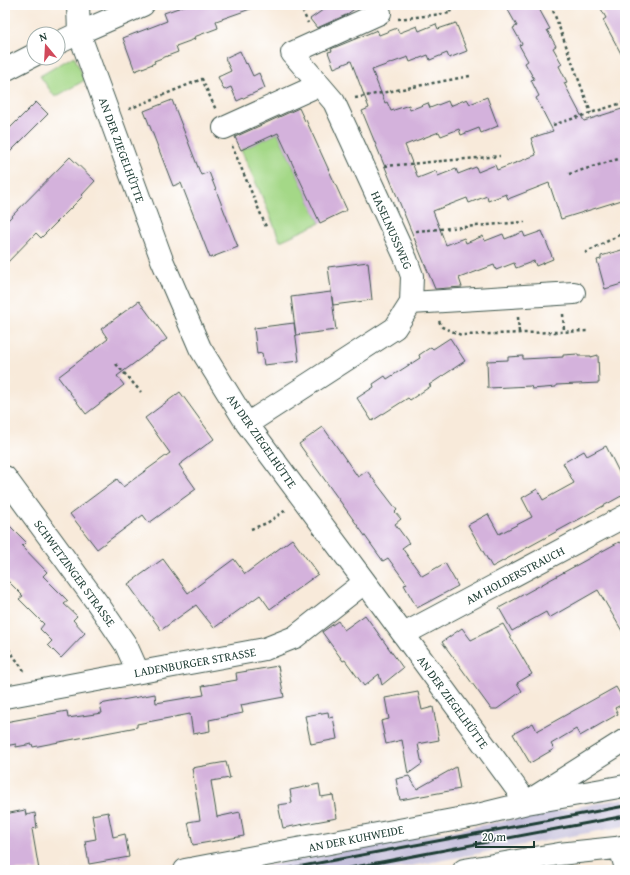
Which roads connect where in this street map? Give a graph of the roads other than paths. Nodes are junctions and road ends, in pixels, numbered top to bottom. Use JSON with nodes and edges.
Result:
{"nodes":[{"id":1,"x":78,"y":5,"type":"edge"},
{"id":2,"x":143,"y":5,"type":"edge"},
{"id":3,"x":380,"y":13,"type":"road end"},
{"id":4,"x":79,"y":33,"type":"junction"},
{"id":5,"x":66,"y":39,"type":"edge"},
{"id":6,"x":26,"y":60,"type":"edge"},
{"id":7,"x":5,"y":70,"type":"edge"},
{"id":8,"x":319,"y":85,"type":"junction"},
{"id":9,"x":224,"y":128,"type":"road end"},
{"id":10,"x":574,"y":293,"type":"dead end"},
{"id":11,"x":421,"y":303,"type":"junction"},
{"id":12,"x":247,"y":424,"type":"junction"},
{"id":13,"x":5,"y":477,"type":"edge"},
{"id":14,"x":625,"y":516,"type":"edge"},
{"id":15,"x":365,"y":582,"type":"junction"},
{"id":16,"x":404,"y":634,"type":"junction"},
{"id":17,"x":138,"y":672,"type":"junction"},
{"id":18,"x":5,"y":697,"type":"edge"},
{"id":19,"x":625,"y":740,"type":"edge"},
{"id":20,"x":625,"y":786,"type":"edge"},
{"id":21,"x":527,"y":803,"type":"junction"},
{"id":22,"x":623,"y":853,"type":"edge"},
{"id":23,"x":184,"y":870,"type":"edge"},
{"id":24,"x":464,"y":870,"type":"edge"}],
"edges":[{"from":1,"to":4,"type":"street","name":"AN DER ZIEGELHÜTTE"},
{"from":2,"to":4,"type":"street"},
{"from":3,"to":8,"type":"street","name":"HASELNUSSWEG"},
{"from":4,"to":5,"type":"street"},
{"from":4,"to":12,"type":"street","name":"AN DER ZIEGELHÜTTE"},
{"from":6,"to":7,"type":"street"},
{"from":8,"to":9,"type":"street"},
{"from":8,"to":11,"type":"street","name":"HASELNUSSWEG"},
{"from":10,"to":11,"type":"street"},
{"from":11,"to":12,"type":"street"},
{"from":12,"to":15,"type":"street","name":"AN DER ZIEGELHÜTTE"},
{"from":13,"to":17,"type":"street","name":"SCHWETZINGER STRASSE"},
{"from":14,"to":16,"type":"street","name":"AM HOLDERSTRAUCH"},
{"from":15,"to":16,"type":"street","name":"AN DER ZIEGELHÜTTE"},
{"from":15,"to":17,"type":"street","name":"LADENBURGER STRASSE"},
{"from":16,"to":21,"type":"street","name":"AN DER ZIEGELHÜTTE"},
{"from":17,"to":18,"type":"street","name":"LADENBURGER STRASSE"},
{"from":19,"to":21,"type":"street"},
{"from":20,"to":21,"type":"street","name":"AN DER KUHWEIDE"},
{"from":21,"to":23,"type":"street","name":"AN DER KUHWEIDE"},
{"from":22,"to":24,"type":"street"}]}
